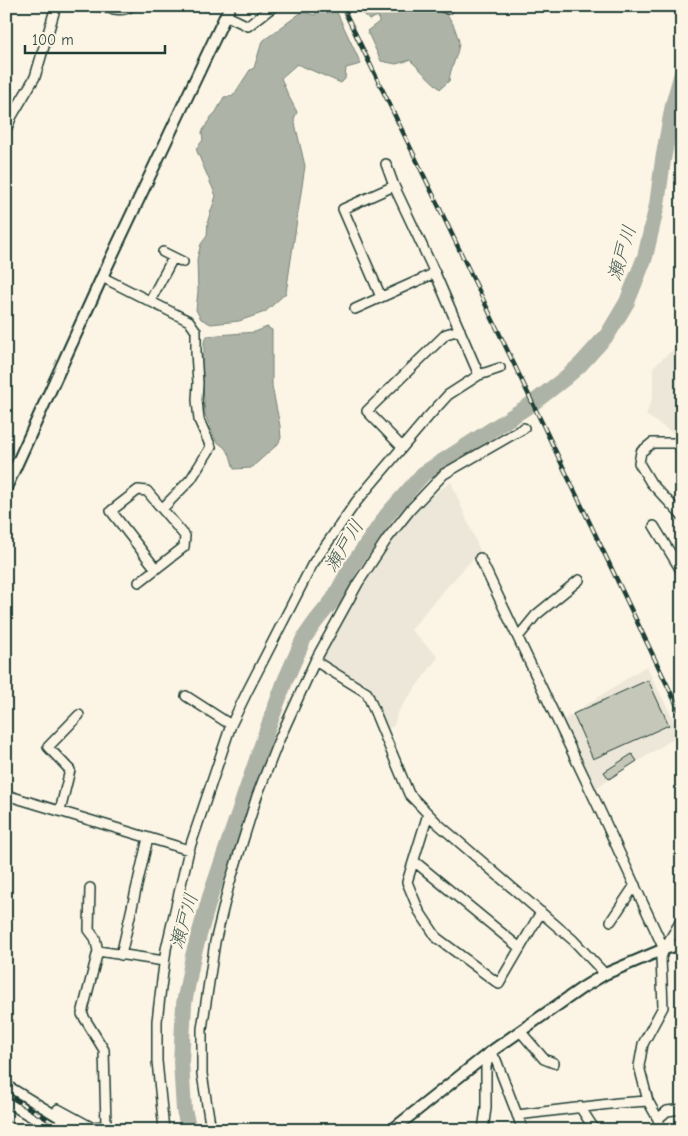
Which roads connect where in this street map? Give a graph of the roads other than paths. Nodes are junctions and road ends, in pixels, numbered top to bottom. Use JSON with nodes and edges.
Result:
{"nodes":[{"id":1,"x":56,"y":6,"type":"edge"},
{"id":2,"x":99,"y":6,"type":"edge"},
{"id":3,"x":131,"y":6,"type":"edge"},
{"id":4,"x":274,"y":6,"type":"edge"},
{"id":5,"x":228,"y":11,"type":"edge"},
{"id":6,"x":9,"y":113,"type":"edge"},
{"id":7,"x":6,"y":130,"type":"edge"},
{"id":8,"x":386,"y":164,"type":"dead end"},
{"id":9,"x":394,"y":186,"type":"junction"},
{"id":10,"x":163,"y":252,"type":"dead end"},
{"id":11,"x":173,"y":258,"type":"junction"},
{"id":12,"x":183,"y":262,"type":"dead end"},
{"id":13,"x":435,"y":273,"type":"junction"},
{"id":14,"x":102,"y":277,"type":"junction"},
{"id":15,"x":381,"y":297,"type":"junction"},
{"id":16,"x":150,"y":301,"type":"junction"},
{"id":17,"x":355,"y":309,"type":"dead end"},
{"id":18,"x":460,"y":330,"type":"junction"},
{"id":19,"x":500,"y":368,"type":"dead end"},
{"id":20,"x":479,"y":376,"type":"junction"},
{"id":21,"x":524,"y":428,"type":"dead end"},
{"id":22,"x":402,"y":447,"type":"junction"},
{"id":23,"x":682,"y":449,"type":"edge"},
{"id":24,"x":6,"y":488,"type":"edge"},
{"id":25,"x":162,"y":509,"type":"junction"},
{"id":26,"x":682,"y":516,"type":"edge"},
{"id":27,"x":654,"y":526,"type":"dead end"},
{"id":28,"x":480,"y":558,"type":"dead end"},
{"id":29,"x":156,"y":569,"type":"junction"},
{"id":30,"x":682,"y":572,"type":"edge"},
{"id":31,"x":579,"y":580,"type":"dead end"},
{"id":32,"x":139,"y":582,"type":"dead end"},
{"id":33,"x":518,"y":637,"type":"junction"},
{"id":34,"x":315,"y":661,"type":"junction"},
{"id":35,"x":186,"y":696,"type":"dead end"},
{"id":36,"x":79,"y":715,"type":"dead end"},
{"id":37,"x":231,"y":726,"type":"junction"},
{"id":38,"x":6,"y":795,"type":"edge"},
{"id":39,"x":60,"y":811,"type":"junction"},
{"id":40,"x":428,"y":814,"type":"junction"},
{"id":41,"x":148,"y":838,"type":"junction"},
{"id":42,"x":189,"y":850,"type":"junction"},
{"id":43,"x":414,"y":861,"type":"junction"},
{"id":44,"x":635,"y":885,"type":"junction"},
{"id":45,"x":90,"y":888,"type":"dead end"},
{"id":46,"x":541,"y":912,"type":"junction"},
{"id":47,"x":682,"y":919,"type":"edge"},
{"id":48,"x":611,"y":921,"type":"dead end"},
{"id":49,"x":682,"y":944,"type":"edge"},
{"id":50,"x":520,"y":948,"type":"junction"},
{"id":51,"x":664,"y":949,"type":"junction"},
{"id":52,"x":98,"y":951,"type":"junction"},
{"id":53,"x":121,"y":955,"type":"junction"},
{"id":54,"x":164,"y":961,"type":"junction"},
{"id":55,"x":604,"y":974,"type":"junction"},
{"id":56,"x":520,"y":1031,"type":"junction"},
{"id":57,"x":489,"y":1053,"type":"junction"},
{"id":58,"x":554,"y":1063,"type":"dead end"},
{"id":59,"x":6,"y":1085,"type":"edge"},
{"id":60,"x":648,"y":1101,"type":"junction"},
{"id":61,"x":580,"y":1107,"type":"junction"},
{"id":62,"x":58,"y":1109,"type":"dead end"},
{"id":63,"x":682,"y":1109,"type":"edge"},
{"id":64,"x":6,"y":1114,"type":"edge"},
{"id":65,"x":517,"y":1115,"type":"junction"},
{"id":66,"x":658,"y":1119,"type":"junction"},
{"id":67,"x":107,"y":1128,"type":"edge"},
{"id":68,"x":33,"y":1130,"type":"edge"},
{"id":69,"x":80,"y":1130,"type":"edge"},
{"id":70,"x":164,"y":1130,"type":"edge"},
{"id":71,"x":211,"y":1130,"type":"edge"},
{"id":72,"x":392,"y":1130,"type":"edge"},
{"id":73,"x":483,"y":1130,"type":"edge"},
{"id":74,"x":523,"y":1130,"type":"edge"},
{"id":75,"x":594,"y":1130,"type":"edge"},
{"id":76,"x":661,"y":1130,"type":"edge"}],
"edges":[{"from":1,"to":6,"type":"street"},
{"from":2,"to":3,"type":"street"},
{"from":4,"to":5,"type":"street"},
{"from":5,"to":14,"type":"street"},
{"from":6,"to":7,"type":"street"},
{"from":8,"to":9,"type":"street"},
{"from":9,"to":13,"type":"street"},
{"from":9,"to":15,"type":"street"},
{"from":10,"to":11,"type":"street"},
{"from":11,"to":12,"type":"street"},
{"from":11,"to":16,"type":"street"},
{"from":13,"to":15,"type":"street"},
{"from":13,"to":18,"type":"street"},
{"from":14,"to":16,"type":"street"},
{"from":14,"to":24,"type":"street"},
{"from":15,"to":17,"type":"street"},
{"from":16,"to":25,"type":"street"},
{"from":18,"to":20,"type":"street"},
{"from":18,"to":22,"type":"street"},
{"from":19,"to":20,"type":"street"},
{"from":20,"to":22,"type":"street"},
{"from":21,"to":34,"type":"street"},
{"from":22,"to":37,"type":"street"},
{"from":23,"to":26,"type":"street"},
{"from":25,"to":29,"type":"street"},
{"from":25,"to":29,"type":"street"},
{"from":27,"to":30,"type":"street"},
{"from":28,"to":33,"type":"street"},
{"from":29,"to":32,"type":"street"},
{"from":31,"to":33,"type":"street"},
{"from":33,"to":44,"type":"street"},
{"from":34,"to":40,"type":"street"},
{"from":34,"to":71,"type":"street"},
{"from":35,"to":37,"type":"street"},
{"from":36,"to":39,"type":"street"},
{"from":37,"to":42,"type":"street"},
{"from":38,"to":39,"type":"street"},
{"from":39,"to":41,"type":"street"},
{"from":40,"to":43,"type":"street"},
{"from":40,"to":46,"type":"street"},
{"from":41,"to":42,"type":"street"},
{"from":41,"to":53,"type":"street"},
{"from":42,"to":54,"type":"street"},
{"from":43,"to":50,"type":"street"},
{"from":43,"to":50,"type":"street"},
{"from":44,"to":48,"type":"street"},
{"from":44,"to":51,"type":"street"},
{"from":45,"to":52,"type":"street"},
{"from":46,"to":50,"type":"street"},
{"from":46,"to":55,"type":"street"},
{"from":47,"to":51,"type":"street"},
{"from":49,"to":51,"type":"street"},
{"from":51,"to":55,"type":"street"},
{"from":51,"to":60,"type":"street"},
{"from":52,"to":53,"type":"street"},
{"from":52,"to":67,"type":"street"},
{"from":53,"to":54,"type":"street"},
{"from":54,"to":70,"type":"street"},
{"from":55,"to":56,"type":"street"},
{"from":56,"to":57,"type":"street"},
{"from":56,"to":58,"type":"street"},
{"from":57,"to":65,"type":"street"},
{"from":57,"to":72,"type":"street"},
{"from":57,"to":73,"type":"street"},
{"from":59,"to":69,"type":"street"},
{"from":60,"to":61,"type":"street"},
{"from":60,"to":66,"type":"street"},
{"from":61,"to":65,"type":"street"},
{"from":61,"to":75,"type":"street"},
{"from":62,"to":67,"type":"street"},
{"from":63,"to":66,"type":"street"},
{"from":64,"to":68,"type":"street"},
{"from":65,"to":74,"type":"street"},
{"from":66,"to":76,"type":"street"}]}
